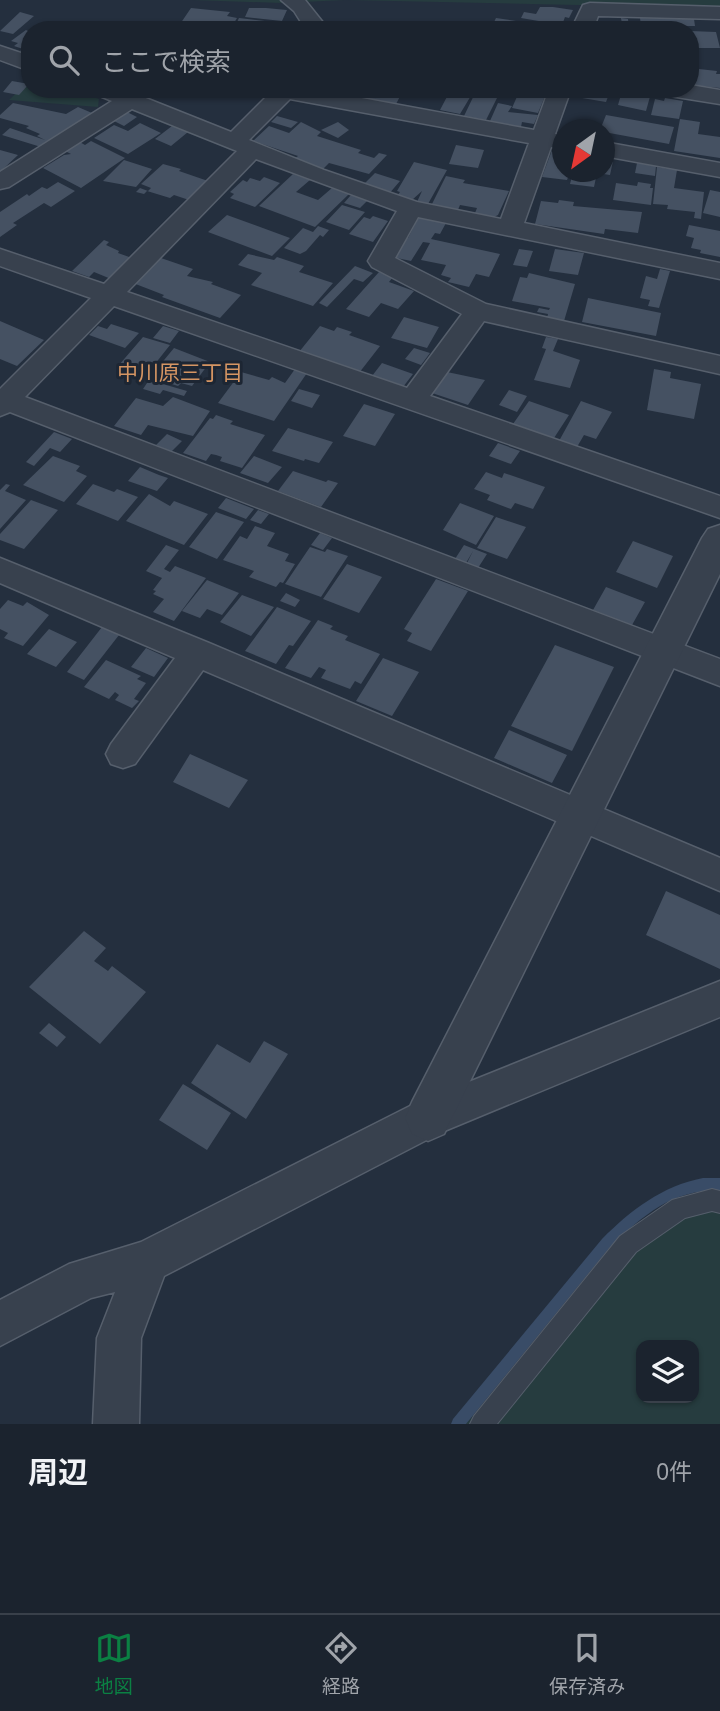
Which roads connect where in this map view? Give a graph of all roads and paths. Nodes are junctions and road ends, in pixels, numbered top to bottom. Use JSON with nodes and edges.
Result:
{"nodes":[{"id":1,"x":291,"y":0,"type":"edge"},
{"id":2,"x":720,"y":13,"type":"edge"},
{"id":3,"x":309,"y":21,"type":"edge"},
{"id":4,"x":585,"y":21,"type":"edge"},
{"id":5,"x":0,"y":53,"type":"edge"},
{"id":6,"x":21,"y":61,"type":"edge"},
{"id":7,"x":699,"y":94,"type":"edge"},
{"id":8,"x":720,"y":97,"type":"edge"},
{"id":9,"x":280,"y":98,"type":"edge"},
{"id":10,"x":329,"y":98,"type":"edge"},
{"id":11,"x":559,"y":98,"type":"edge"},
{"id":12,"x":131,"y":99,"type":"joint"},
{"id":13,"x":555,"y":119,"type":"edge"},
{"id":14,"x":552,"y":140,"type":"edge"},
{"id":15,"x":243,"y":145,"type":"junction"},
{"id":16,"x":615,"y":151,"type":"edge"},
{"id":17,"x":720,"y":170,"type":"edge"},
{"id":18,"x":0,"y":182,"type":"edge"},
{"id":19,"x":411,"y":208,"type":"junction"},
{"id":20,"x":510,"y":227,"type":"junction"},
{"id":21,"x":0,"y":257,"type":"edge"},
{"id":22,"x":720,"y":271,"type":"edge"},
{"id":23,"x":107,"y":294,"type":"junction"},
{"id":24,"x":478,"y":311,"type":"junction"},
{"id":25,"x":720,"y":365,"type":"edge"},
{"id":26,"x":413,"y":400,"type":"junction"},
{"id":27,"x":3,"y":403,"type":"edge"},
{"id":28,"x":720,"y":507,"type":"edge"},
{"id":29,"x":720,"y":538,"type":"edge"},
{"id":30,"x":0,"y":570,"type":"edge"},
{"id":31,"x":663,"y":651,"type":"junction"},
{"id":32,"x":198,"y":652,"type":"junction"},
{"id":33,"x":720,"y":673,"type":"edge"},
{"id":34,"x":123,"y":754,"type":"dead end"},
{"id":35,"x":580,"y":815,"type":"junction"},
{"id":36,"x":720,"y":875,"type":"edge"},
{"id":37,"x":720,"y":999,"type":"edge"},
{"id":38,"x":428,"y":1118,"type":"junction"},
{"id":39,"x":720,"y":1202,"type":"edge"},
{"id":40,"x":148,"y":1261,"type":"junction"},
{"id":41,"x":0,"y":1324,"type":"edge"},
{"id":42,"x":116,"y":1424,"type":"edge"},
{"id":43,"x":482,"y":1424,"type":"edge"}],
"edges":[{"from":1,"to":3,"type":"street"},
{"from":2,"to":4,"type":"street"},
{"from":5,"to":6,"type":"street"},
{"from":7,"to":8,"type":"street"},
{"from":9,"to":15,"type":"street"},
{"from":10,"to":14,"type":"street"},
{"from":11,"to":13,"type":"street"},
{"from":12,"to":15,"type":"street"},
{"from":12,"to":18,"type":"street"},
{"from":14,"to":20,"type":"street"},
{"from":15,"to":19,"type":"street"},
{"from":15,"to":23,"type":"street"},
{"from":16,"to":17,"type":"street"},
{"from":19,"to":20,"type":"street"},
{"from":19,"to":24,"type":"street"},
{"from":20,"to":22,"type":"street"},
{"from":21,"to":23,"type":"street"},
{"from":23,"to":26,"type":"street"},
{"from":23,"to":27,"type":"street"},
{"from":24,"to":25,"type":"street"},
{"from":24,"to":26,"type":"street"},
{"from":26,"to":28,"type":"street"},
{"from":27,"to":31,"type":"street"},
{"from":29,"to":31,"type":"street"},
{"from":30,"to":32,"type":"street"},
{"from":31,"to":33,"type":"street"},
{"from":31,"to":35,"type":"street"},
{"from":32,"to":34,"type":"street"},
{"from":32,"to":35,"type":"street"},
{"from":35,"to":36,"type":"street"},
{"from":35,"to":38,"type":"street"},
{"from":37,"to":38,"type":"street"},
{"from":38,"to":40,"type":"street"},
{"from":39,"to":43,"type":"lane"},
{"from":40,"to":41,"type":"street"},
{"from":40,"to":42,"type":"street"}]}
